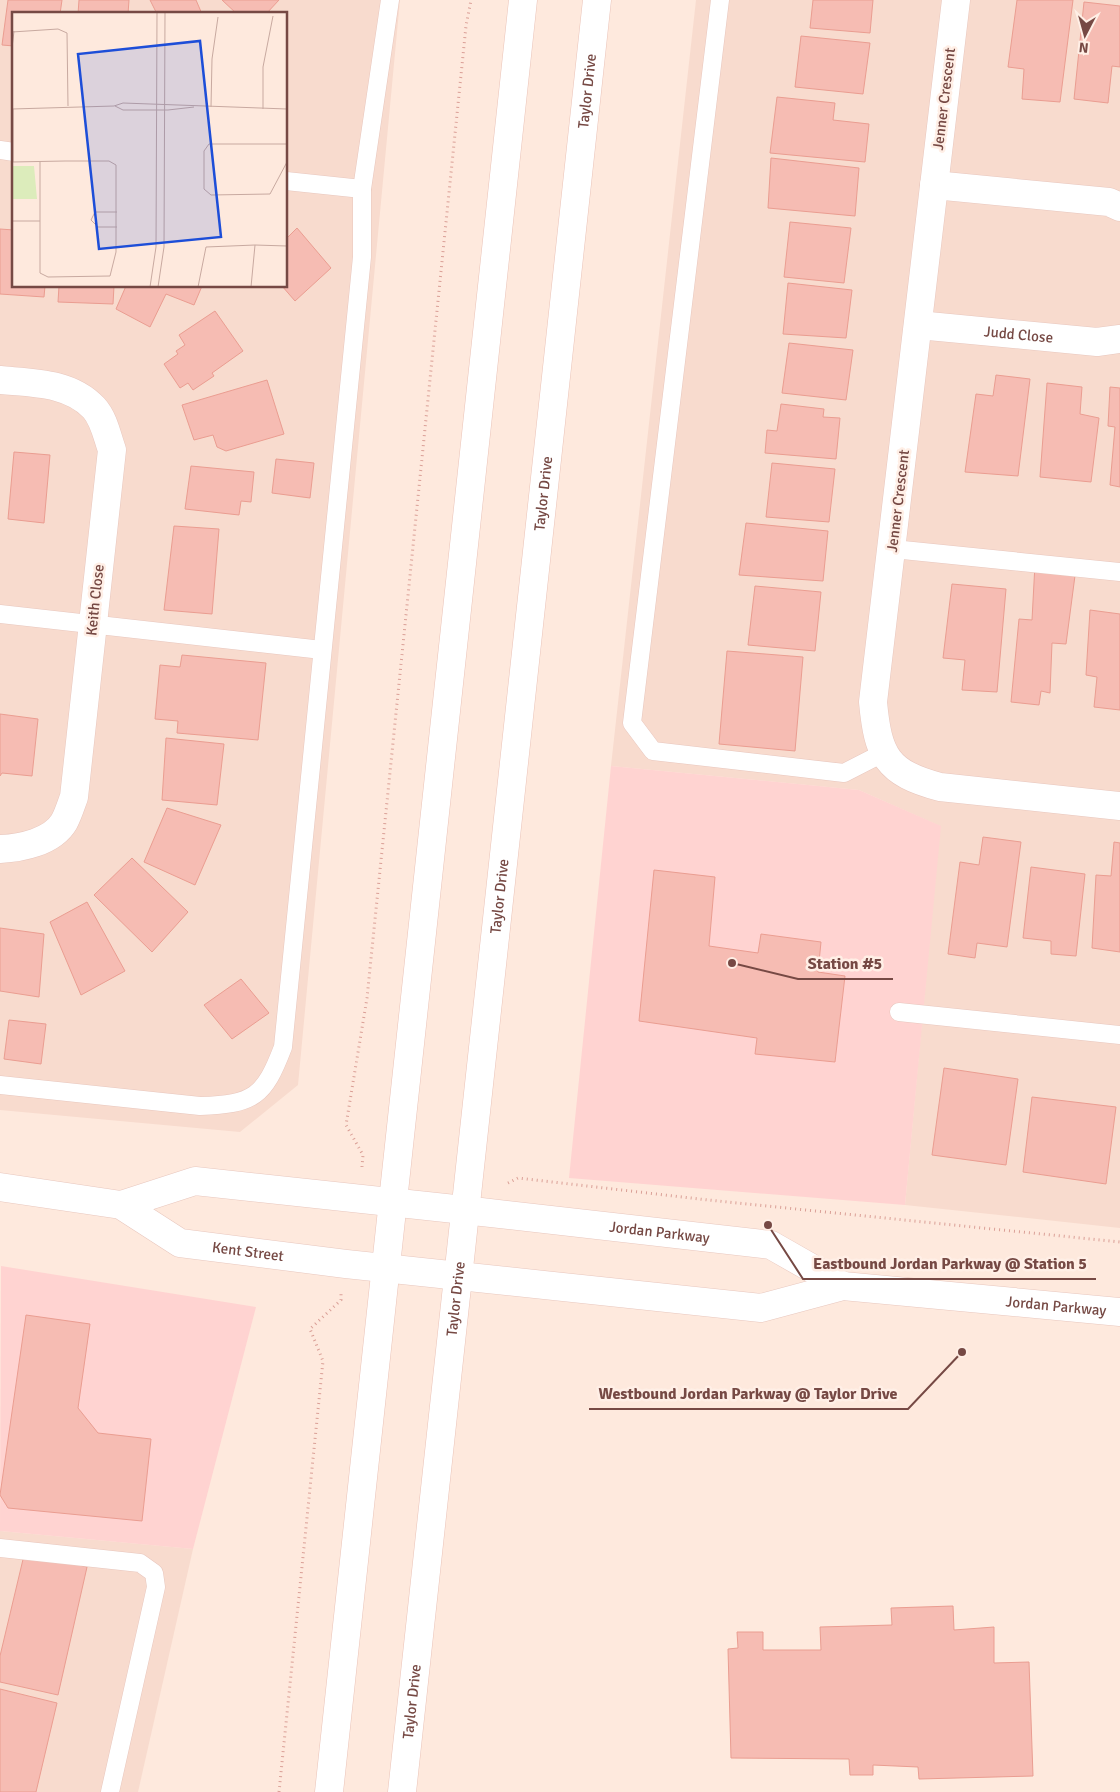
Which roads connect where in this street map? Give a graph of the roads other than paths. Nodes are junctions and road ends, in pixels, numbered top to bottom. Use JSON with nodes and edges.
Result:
{"nodes":[{"id":1,"x":390,"y":0,"type":"edge"},
{"id":2,"x":523,"y":0,"type":"edge"},
{"id":3,"x":597,"y":0,"type":"edge"},
{"id":4,"x":720,"y":0,"type":"edge"},
{"id":5,"x":956,"y":0,"type":"edge"},
{"id":6,"x":288,"y":181,"type":"edge"},
{"id":7,"x":934,"y":186,"type":"junction"},
{"id":8,"x":362,"y":189,"type":"junction"},
{"id":9,"x":1120,"y":207,"type":"edge"},
{"id":10,"x":918,"y":325,"type":"junction"},
{"id":11,"x":1120,"y":339,"type":"edge"},
{"id":12,"x":0,"y":380,"type":"edge"},
{"id":13,"x":893,"y":549,"type":"junction"},
{"id":14,"x":1120,"y":572,"type":"edge"},
{"id":15,"x":0,"y":614,"type":"edge"},
{"id":16,"x":92,"y":625,"type":"junction"},
{"id":17,"x":322,"y":650,"type":"junction"},
{"id":18,"x":883,"y":753,"type":"junction"},
{"id":19,"x":1120,"y":806,"type":"edge"},
{"id":20,"x":0,"y":849,"type":"edge"},
{"id":21,"x":899,"y":1012,"type":"dead end"},
{"id":22,"x":1120,"y":1035,"type":"edge"},
{"id":23,"x":0,"y":1085,"type":"edge"},
{"id":24,"x":0,"y":1187,"type":"edge"},
{"id":25,"x":393,"y":1203,"type":"junction"},
{"id":26,"x":121,"y":1205,"type":"junction"},
{"id":27,"x":464,"y":1210,"type":"junction"},
{"id":28,"x":386,"y":1267,"type":"junction"},
{"id":29,"x":457,"y":1275,"type":"junction"},
{"id":30,"x":843,"y":1286,"type":"junction"},
{"id":31,"x":1120,"y":1312,"type":"edge"},
{"id":32,"x":0,"y":1548,"type":"edge"},
{"id":33,"x":110,"y":1792,"type":"edge"},
{"id":34,"x":329,"y":1792,"type":"edge"},
{"id":35,"x":402,"y":1792,"type":"edge"}],
"edges":[{"from":1,"to":8,"type":"lane"},
{"from":2,"to":25,"type":"street"},
{"from":3,"to":27,"type":"street","name":"Taylor Drive"},
{"from":4,"to":18,"type":"lane"},
{"from":5,"to":7,"type":"street","name":"Jenner Crescent"},
{"from":6,"to":8,"type":"lane"},
{"from":7,"to":9,"type":"street"},
{"from":7,"to":10,"type":"street","name":"Jenner Crescent"},
{"from":8,"to":17,"type":"lane"},
{"from":10,"to":11,"type":"street","name":"Judd Close"},
{"from":10,"to":13,"type":"street","name":"Jenner Crescent"},
{"from":12,"to":16,"type":"street","name":"Keith Close"},
{"from":13,"to":14,"type":"lane"},
{"from":13,"to":18,"type":"street","name":"Jenner Crescent"},
{"from":15,"to":16,"type":"lane"},
{"from":16,"to":17,"type":"lane"},
{"from":16,"to":20,"type":"street","name":"Keith Close"},
{"from":17,"to":23,"type":"lane"},
{"from":18,"to":19,"type":"street","name":"Jenner Crescent"},
{"from":21,"to":22,"type":"lane"},
{"from":24,"to":26,"type":"street","name":"Kent Street"},
{"from":25,"to":26,"type":"street","name":"Kent Street"},
{"from":25,"to":27,"type":"street","name":"Jordan Parkway"},
{"from":25,"to":28,"type":"street"},
{"from":26,"to":28,"type":"street","name":"Kent Street"},
{"from":27,"to":29,"type":"street","name":"Taylor Drive"},
{"from":27,"to":30,"type":"street","name":"Jordan Parkway"},
{"from":28,"to":29,"type":"street","name":"Kent Street"},
{"from":28,"to":34,"type":"street"},
{"from":29,"to":30,"type":"street","name":"Jordan Parkway"},
{"from":29,"to":35,"type":"street","name":"Taylor Drive"},
{"from":30,"to":31,"type":"street","name":"Jordan Parkway"},
{"from":32,"to":33,"type":"lane"}]}
